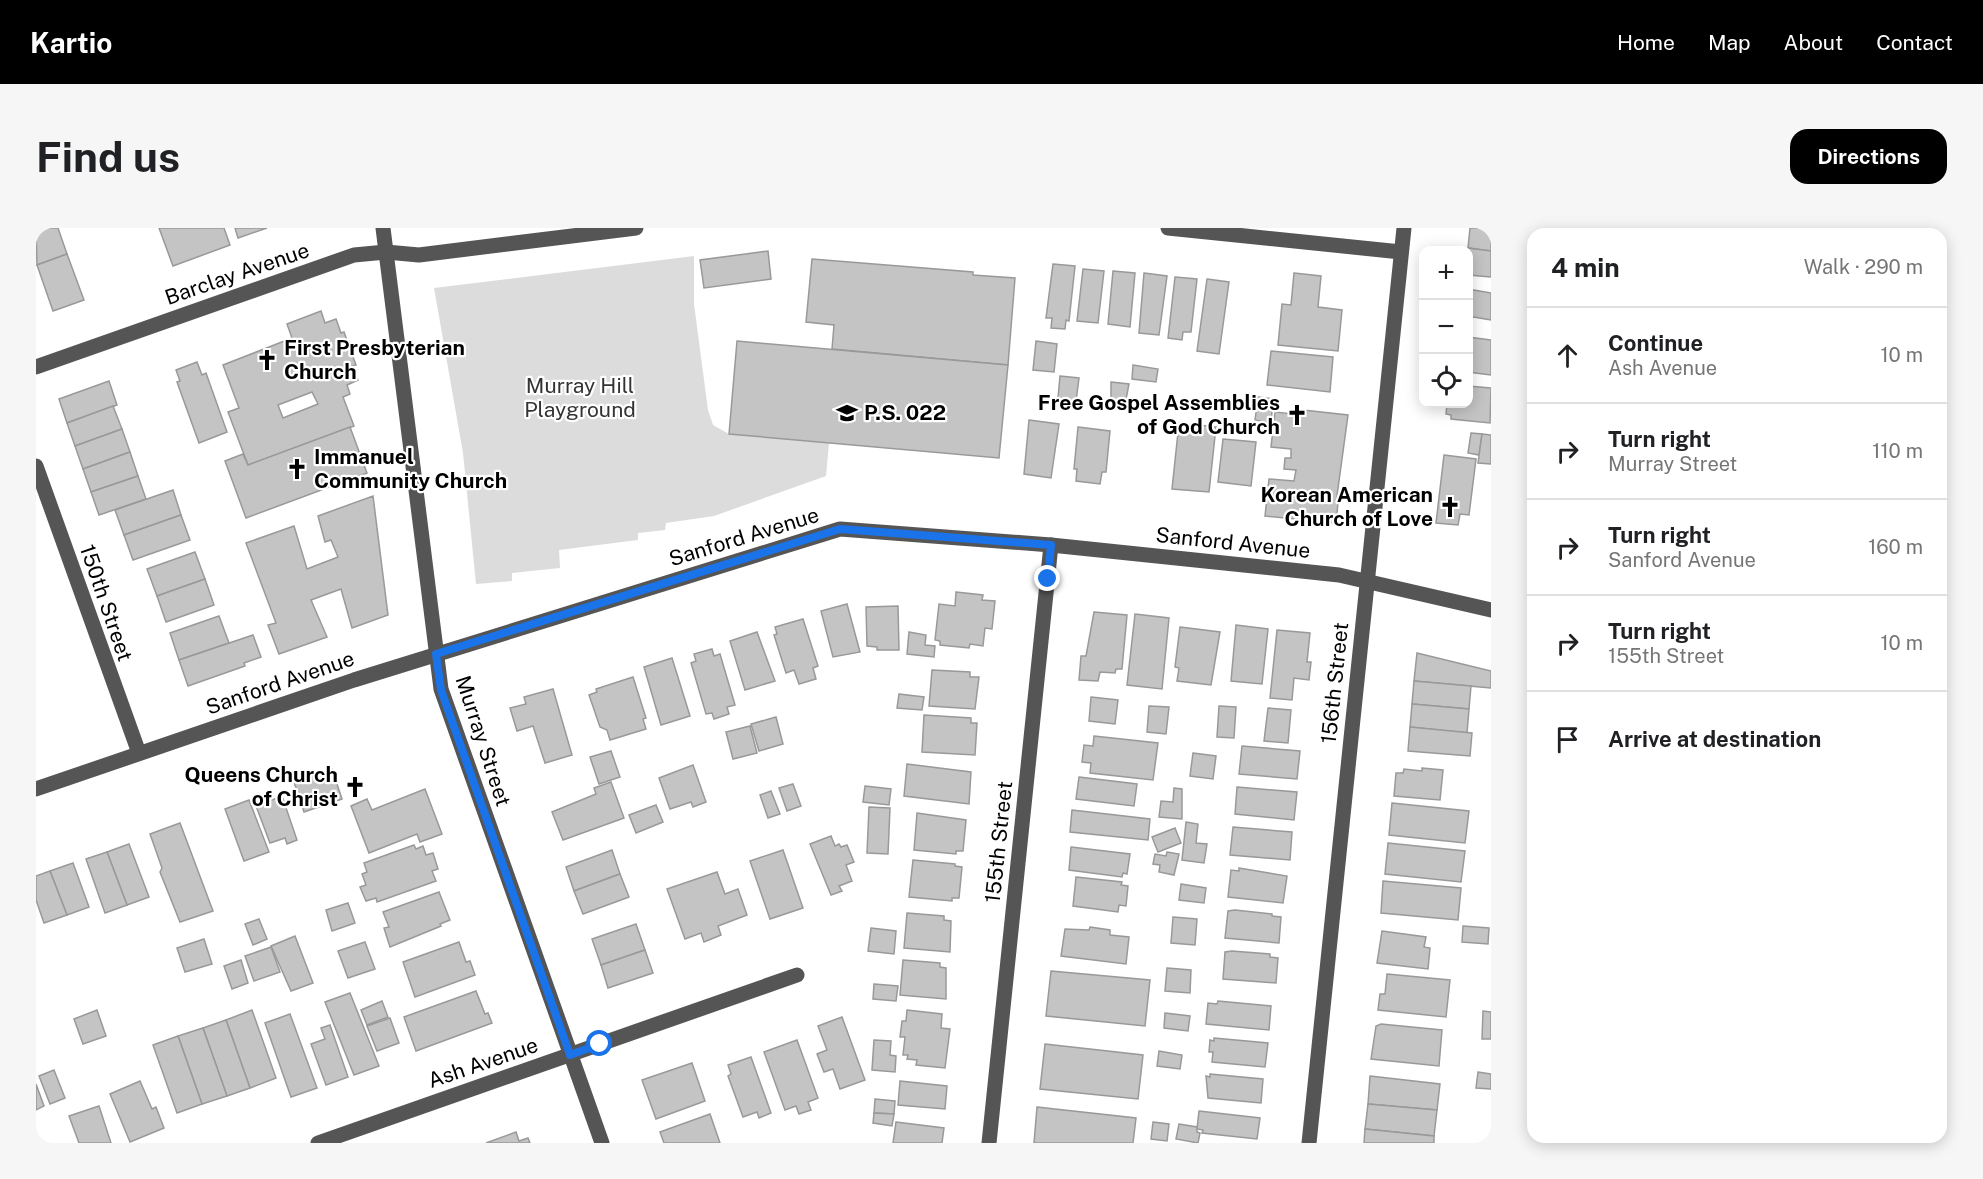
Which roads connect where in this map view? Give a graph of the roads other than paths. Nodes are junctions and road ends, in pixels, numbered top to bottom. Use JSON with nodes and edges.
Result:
{"nodes":[{"id":1,"x":383,"y":228,"type":"edge"},
{"id":2,"x":636,"y":228,"type":"edge"},
{"id":3,"x":1168,"y":228,"type":"edge"},
{"id":4,"x":1404,"y":228,"type":"edge"},
{"id":5,"x":386,"y":252,"type":"junction"},
{"id":6,"x":1401,"y":252,"type":"junction"},
{"id":7,"x":36,"y":367,"type":"edge"},
{"id":8,"x":36,"y":466,"type":"edge"},
{"id":9,"x":1051,"y":545,"type":"junction"},
{"id":10,"x":1367,"y":580,"type":"junction"},
{"id":11,"x":1491,"y":610,"type":"edge"},
{"id":12,"x":436,"y":654,"type":"junction"},
{"id":13,"x":139,"y":753,"type":"junction"},
{"id":14,"x":36,"y":789,"type":"edge"},
{"id":15,"x":797,"y":975,"type":"dead end"},
{"id":16,"x":570,"y":1055,"type":"junction"},
{"id":17,"x":318,"y":1143,"type":"edge"},
{"id":18,"x":602,"y":1143,"type":"edge"},
{"id":19,"x":989,"y":1143,"type":"edge"},
{"id":20,"x":1310,"y":1143,"type":"edge"}],
"edges":[{"from":1,"to":5,"type":"street","name":"Murray Street"},
{"from":2,"to":5,"type":"street","name":"Barclay Avenue"},
{"from":3,"to":6,"type":"street"},
{"from":4,"to":6,"type":"street","name":"156th Street"},
{"from":5,"to":7,"type":"street","name":"Barclay Avenue"},
{"from":5,"to":12,"type":"street","name":"Murray Street"},
{"from":6,"to":10,"type":"street","name":"156th Street"},
{"from":8,"to":13,"type":"street","name":"150th Street"},
{"from":9,"to":10,"type":"street","name":"Sanford Avenue"},
{"from":9,"to":12,"type":"street","name":"Sanford Avenue"},
{"from":9,"to":19,"type":"street","name":"155th Street"},
{"from":10,"to":11,"type":"street","name":"Sanford Avenue"},
{"from":10,"to":20,"type":"street","name":"156th Street"},
{"from":12,"to":13,"type":"street","name":"Sanford Avenue"},
{"from":12,"to":16,"type":"street","name":"Murray Street"},
{"from":13,"to":14,"type":"street","name":"Sanford Avenue"},
{"from":15,"to":16,"type":"street","name":"Ash Avenue"},
{"from":16,"to":17,"type":"street","name":"Ash Avenue"},
{"from":16,"to":18,"type":"street","name":"Murray Street"}]}
